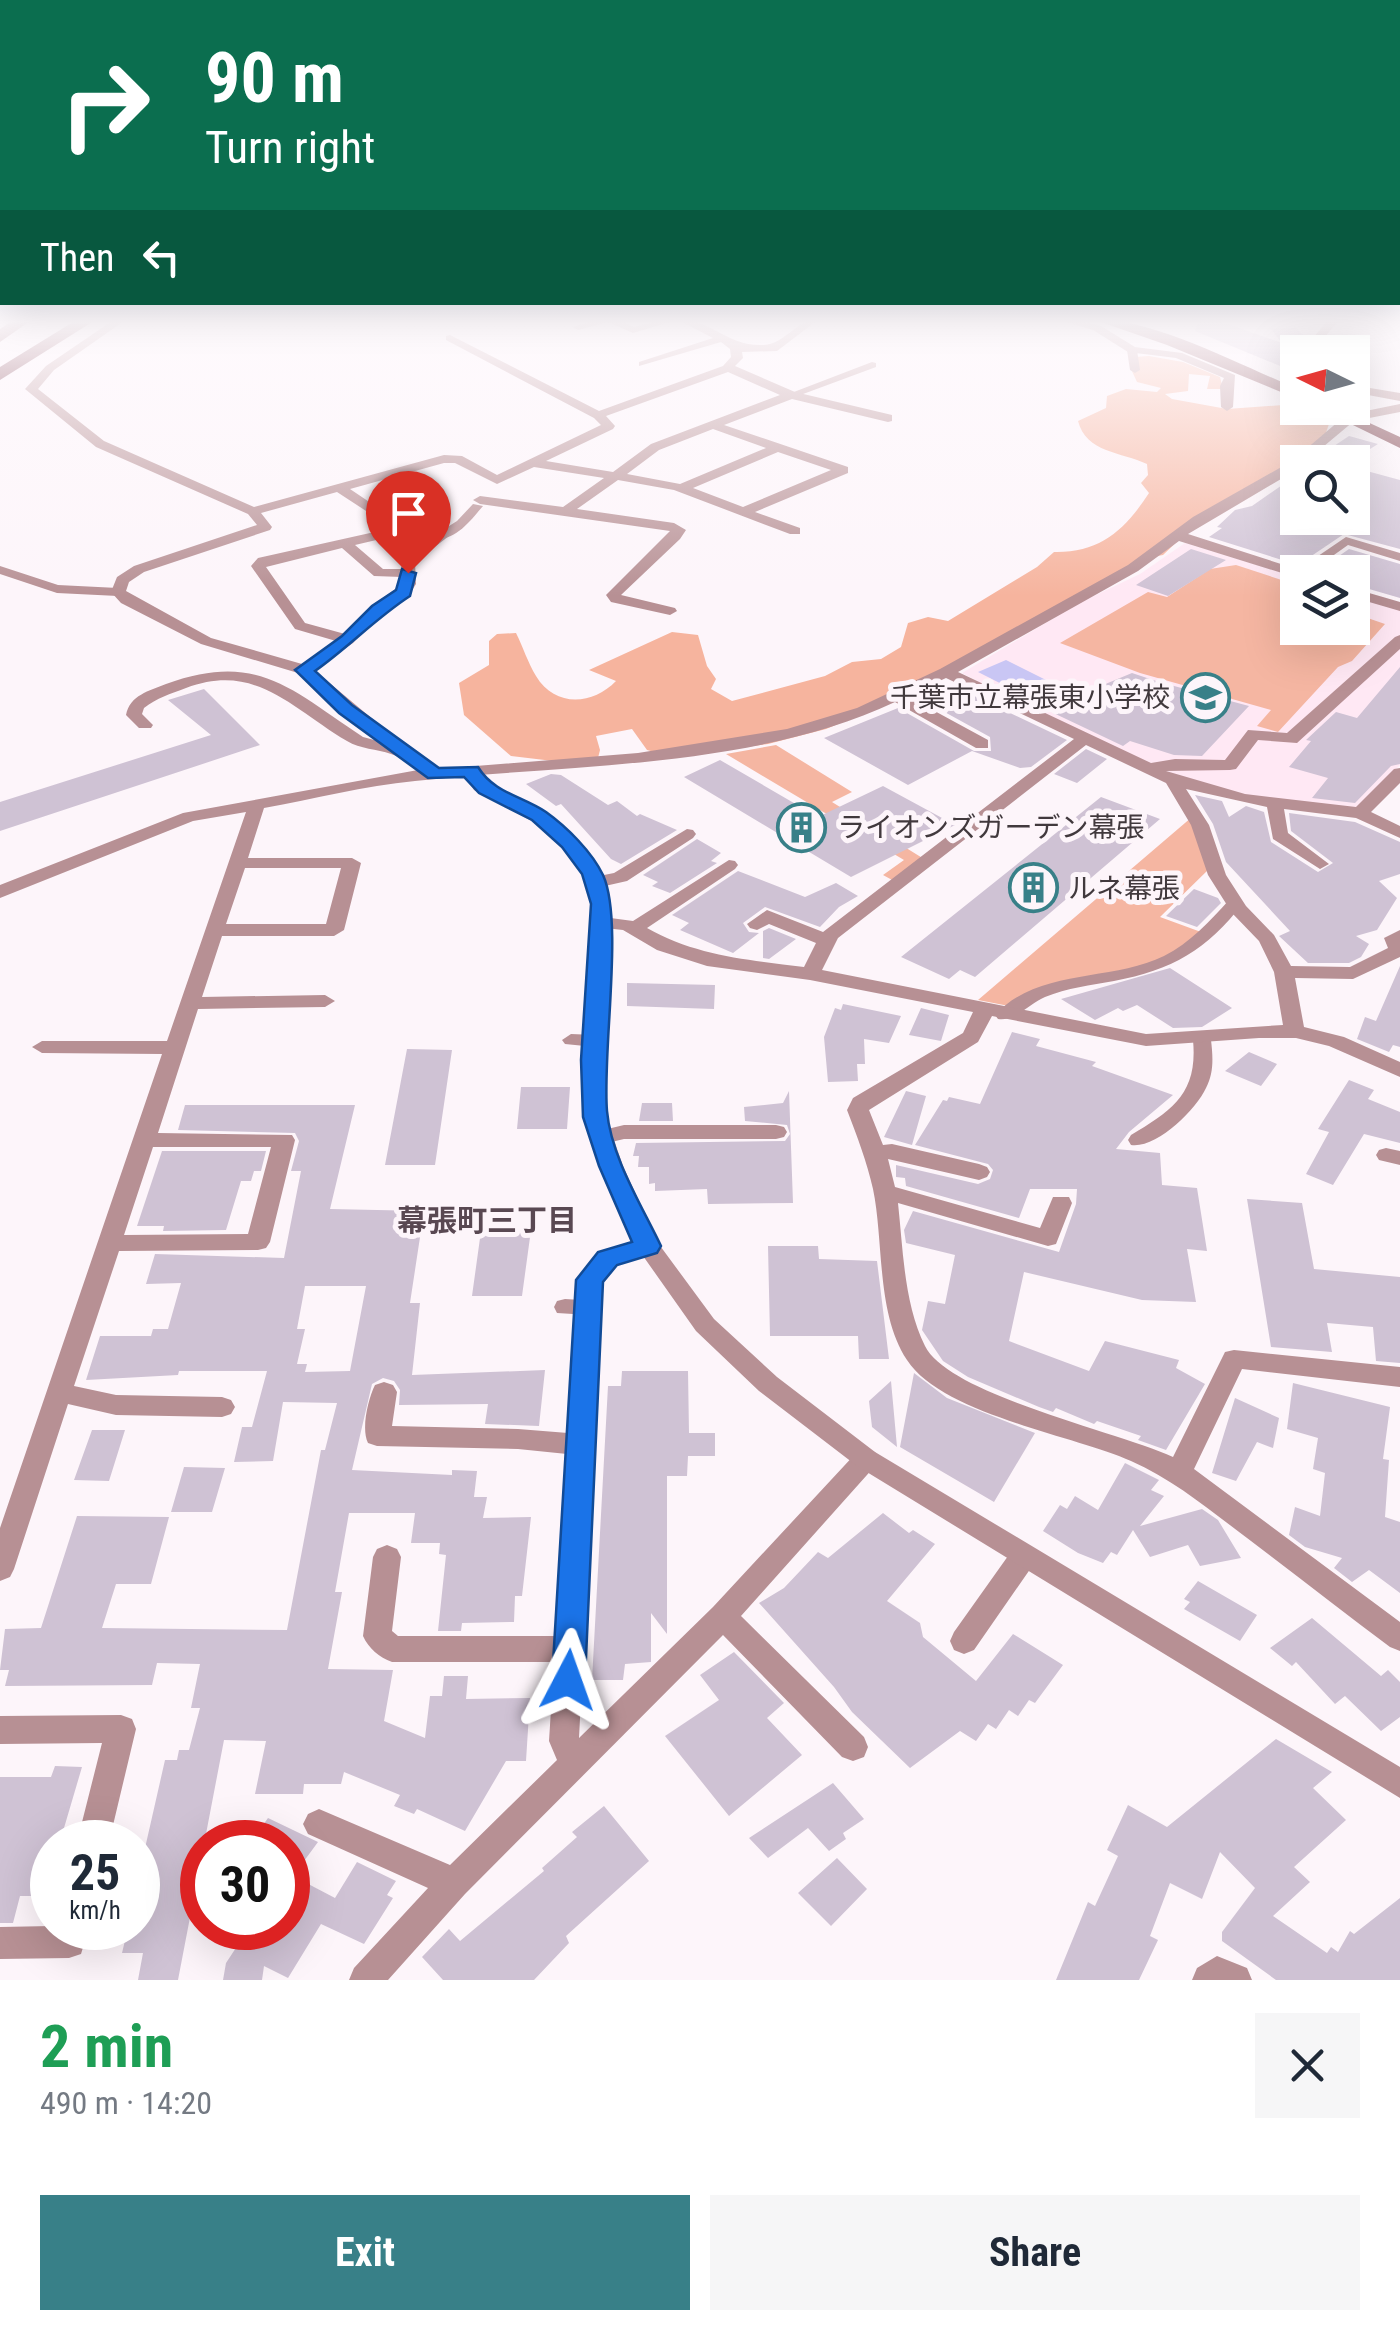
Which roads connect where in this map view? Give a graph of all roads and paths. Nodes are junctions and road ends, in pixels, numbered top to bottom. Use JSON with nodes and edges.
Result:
{"nodes":[{"id":1,"x":59,"y":411,"type":"edge"},
{"id":2,"x":593,"y":411,"type":"edge"},
{"id":3,"x":605,"y":411,"type":"edge"},
{"id":4,"x":748,"y":411,"type":"edge"},
{"id":5,"x":860,"y":411,"type":"edge"},
{"id":6,"x":598,"y":414,"type":"junction"},
{"id":7,"x":888,"y":418,"type":"dead end"},
{"id":8,"x":1370,"y":419,"type":"edge"},
{"id":9,"x":1370,"y":423,"type":"edge"},
{"id":10,"x":713,"y":425,"type":"junction"},
{"id":11,"x":1343,"y":425,"type":"edge"},
{"id":12,"x":1400,"y":430,"type":"edge"},
{"id":13,"x":1400,"y":442,"type":"edge"},
{"id":14,"x":1319,"y":445,"type":"edge"},
{"id":15,"x":778,"y":447,"type":"junction"},
{"id":16,"x":530,"y":462,"type":"junction"},
{"id":17,"x":1280,"y":473,"type":"edge"},
{"id":18,"x":616,"y":476,"type":"junction"},
{"id":19,"x":497,"y":480,"type":"junction"},
{"id":20,"x":338,"y":487,"type":"junction"},
{"id":21,"x":682,"y":488,"type":"junction"},
{"id":22,"x":478,"y":503,"type":"junction"},
{"id":23,"x":253,"y":511,"type":"junction"},
{"id":24,"x":744,"y":511,"type":"junction"},
{"id":25,"x":565,"y":512,"type":"junction"},
{"id":26,"x":794,"y":530,"type":"dead end"},
{"id":27,"x":442,"y":536,"type":"joint"},
{"id":28,"x":1180,"y":536,"type":"junction"},
{"id":29,"x":345,"y":543,"type":"junction"},
{"id":30,"x":1326,"y":555,"type":"edge"},
{"id":31,"x":1400,"y":558,"type":"edge"},
{"id":32,"x":1280,"y":567,"type":"edge"},
{"id":33,"x":0,"y":570,"type":"edge"},
{"id":34,"x":408,"y":573,"type":"junction"},
{"id":35,"x":118,"y":592,"type":"junction"},
{"id":36,"x":1370,"y":598,"type":"edge"},
{"id":37,"x":1400,"y":607,"type":"edge"},
{"id":38,"x":670,"y":611,"type":"dead end"},
{"id":39,"x":348,"y":640,"type":"junction"},
{"id":40,"x":1400,"y":640,"type":"edge"},
{"id":41,"x":304,"y":670,"type":"junction"},
{"id":42,"x":946,"y":672,"type":"junction"},
{"id":43,"x":895,"y":696,"type":"junction"},
{"id":44,"x":145,"y":725,"type":"dead end"},
{"id":45,"x":1083,"y":740,"type":"junction"},
{"id":46,"x":982,"y":744,"type":"dead end"},
{"id":47,"x":400,"y":751,"type":"junction"},
{"id":48,"x":1148,"y":769,"type":"junction"},
{"id":49,"x":471,"y":771,"type":"junction"},
{"id":50,"x":1400,"y":772,"type":"edge"},
{"id":51,"x":435,"y":774,"type":"junction"},
{"id":52,"x":1172,"y":780,"type":"junction"},
{"id":53,"x":257,"y":804,"type":"junction"},
{"id":54,"x":1276,"y":804,"type":"junction"},
{"id":55,"x":1360,"y":813,"type":"junction"},
{"id":56,"x":687,"y":834,"type":"dead end"},
{"id":57,"x":1400,"y":834,"type":"edge"},
{"id":58,"x":239,"y":863,"type":"junction"},
{"id":59,"x":1320,"y":864,"type":"dead end"},
{"id":60,"x":729,"y":866,"type":"dead end"},
{"id":61,"x":596,"y":882,"type":"junction"},
{"id":62,"x":0,"y":892,"type":"edge"},
{"id":63,"x":1235,"y":904,"type":"junction"},
{"id":64,"x":602,"y":923,"type":"junction"},
{"id":65,"x":757,"y":924,"type":"dead end"},
{"id":66,"x":634,"y":928,"type":"junction"},
{"id":67,"x":217,"y":930,"type":"junction"},
{"id":68,"x":1400,"y":936,"type":"edge"},
{"id":69,"x":834,"y":940,"type":"junction"},
{"id":70,"x":1284,"y":972,"type":"junction"},
{"id":71,"x":810,"y":974,"type":"junction"},
{"id":72,"x":325,"y":1000,"type":"dead end"},
{"id":73,"x":192,"y":1003,"type":"junction"},
{"id":74,"x":994,"y":1013,"type":"junction"},
{"id":75,"x":1295,"y":1032,"type":"junction"},
{"id":76,"x":1202,"y":1040,"type":"junction"},
{"id":77,"x":42,"y":1047,"type":"dead end"},
{"id":78,"x":177,"y":1048,"type":"junction"},
{"id":79,"x":1399,"y":1068,"type":"edge"},
{"id":80,"x":603,"y":1137,"type":"junction"},
{"id":81,"x":762,"y":1137,"type":"dead end"},
{"id":82,"x":144,"y":1140,"type":"junction"},
{"id":83,"x":1138,"y":1140,"type":"dead end"},
{"id":84,"x":876,"y":1153,"type":"junction"},
{"id":85,"x":979,"y":1172,"type":"dead end"},
{"id":86,"x":885,"y":1192,"type":"junction"},
{"id":87,"x":1061,"y":1203,"type":"dead end"},
{"id":88,"x":109,"y":1243,"type":"junction"},
{"id":89,"x":648,"y":1246,"type":"junction"},
{"id":90,"x":1400,"y":1377,"type":"edge"},
{"id":91,"x":58,"y":1392,"type":"junction"},
{"id":92,"x":384,"y":1392,"type":"dead end"},
{"id":93,"x":222,"y":1407,"type":"dead end"},
{"id":94,"x":582,"y":1445,"type":"junction"},
{"id":95,"x":866,"y":1459,"type":"junction"},
{"id":96,"x":1178,"y":1472,"type":"junction"},
{"id":97,"x":387,"y":1557,"type":"dead end"},
{"id":98,"x":1024,"y":1557,"type":"junction"},
{"id":99,"x":0,"y":1569,"type":"edge"},
{"id":100,"x":723,"y":1616,"type":"junction"},
{"id":101,"x":1400,"y":1638,"type":"edge"},
{"id":102,"x":964,"y":1641,"type":"dead end"},
{"id":103,"x":570,"y":1649,"type":"junction"},
{"id":104,"x":0,"y":1730,"type":"edge"},
{"id":105,"x":853,"y":1747,"type":"dead end"},
{"id":106,"x":574,"y":1766,"type":"junction"},
{"id":107,"x":1400,"y":1784,"type":"edge"},
{"id":108,"x":98,"y":1820,"type":"edge"},
{"id":109,"x":319,"y":1824,"type":"dead end"},
{"id":110,"x":454,"y":1883,"type":"junction"},
{"id":111,"x":0,"y":1943,"type":"edge"},
{"id":112,"x":30,"y":1943,"type":"edge"},
{"id":113,"x":366,"y":1980,"type":"edge"},
{"id":114,"x":1209,"y":1980,"type":"edge"},
{"id":115,"x":1235,"y":1980,"type":"edge"}],
"edges":[{"from":1,"to":23,"type":"street"},
{"from":2,"to":6,"type":"street"},
{"from":3,"to":6,"type":"street"},
{"from":4,"to":10,"type":"street"},
{"from":5,"to":7,"type":"street"},
{"from":6,"to":16,"type":"street"},
{"from":8,"to":12,"type":"main road"},
{"from":9,"to":13,"type":"main road"},
{"from":10,"to":15,"type":"street"},
{"from":10,"to":18,"type":"street"},
{"from":11,"to":14,"type":"street"},
{"from":15,"to":21,"type":"street"},
{"from":15,"to":24,"type":"street"},
{"from":16,"to":18,"type":"street"},
{"from":16,"to":19,"type":"street"},
{"from":17,"to":28,"type":"street"},
{"from":18,"to":21,"type":"street"},
{"from":18,"to":25,"type":"street"},
{"from":19,"to":20,"type":"street"},
{"from":19,"to":22,"type":"street"},
{"from":20,"to":23,"type":"street"},
{"from":20,"to":29,"type":"street"},
{"from":21,"to":24,"type":"street"},
{"from":22,"to":25,"type":"street"},
{"from":22,"to":27,"type":"lane"},
{"from":23,"to":35,"type":"street"},
{"from":24,"to":26,"type":"street"},
{"from":25,"to":38,"type":"street"},
{"from":27,"to":34,"type":"street"},
{"from":28,"to":32,"type":"street"},
{"from":28,"to":42,"type":"street"},
{"from":29,"to":34,"type":"street"},
{"from":29,"to":39,"type":"street"},
{"from":30,"to":31,"type":"lane"},
{"from":33,"to":35,"type":"lane"},
{"from":34,"to":39,"type":"street"},
{"from":35,"to":41,"type":"street"},
{"from":36,"to":37,"type":"street"},
{"from":39,"to":41,"type":"street"},
{"from":40,"to":48,"type":"street"},
{"from":41,"to":47,"type":"street"},
{"from":42,"to":43,"type":"street"},
{"from":42,"to":45,"type":"street"},
{"from":43,"to":46,"type":"street"},
{"from":43,"to":49,"type":"street"},
{"from":44,"to":47,"type":"street"},
{"from":45,"to":48,"type":"street"},
{"from":45,"to":69,"type":"street"},
{"from":47,"to":51,"type":"street"},
{"from":48,"to":52,"type":"street"},
{"from":49,"to":51,"type":"street"},
{"from":49,"to":61,"type":"street"},
{"from":50,"to":55,"type":"street"},
{"from":51,"to":53,"type":"street"},
{"from":52,"to":54,"type":"street"},
{"from":52,"to":63,"type":"street"},
{"from":53,"to":58,"type":"street"},
{"from":53,"to":62,"type":"street"},
{"from":54,"to":55,"type":"street"},
{"from":54,"to":59,"type":"street"},
{"from":55,"to":57,"type":"street"},
{"from":56,"to":61,"type":"street"},
{"from":58,"to":67,"type":"street"},
{"from":58,"to":67,"type":"street"},
{"from":60,"to":66,"type":"street"},
{"from":61,"to":64,"type":"street"},
{"from":63,"to":70,"type":"street"},
{"from":63,"to":74,"type":"lane"},
{"from":64,"to":66,"type":"street"},
{"from":64,"to":80,"type":"street"},
{"from":65,"to":69,"type":"street"},
{"from":66,"to":71,"type":"street"},
{"from":67,"to":73,"type":"street"},
{"from":68,"to":70,"type":"street"},
{"from":69,"to":71,"type":"street"},
{"from":70,"to":75,"type":"street"},
{"from":71,"to":74,"type":"street"},
{"from":72,"to":73,"type":"street"},
{"from":73,"to":78,"type":"street"},
{"from":74,"to":76,"type":"street"},
{"from":74,"to":84,"type":"street"},
{"from":75,"to":76,"type":"street"},
{"from":75,"to":79,"type":"street"},
{"from":76,"to":83,"type":"lane"},
{"from":77,"to":78,"type":"street"},
{"from":78,"to":82,"type":"street"},
{"from":80,"to":81,"type":"street"},
{"from":80,"to":89,"type":"street"},
{"from":82,"to":88,"type":"street"},
{"from":82,"to":88,"type":"street"},
{"from":84,"to":85,"type":"street"},
{"from":84,"to":86,"type":"street"},
{"from":86,"to":87,"type":"street"},
{"from":86,"to":96,"type":"street"},
{"from":88,"to":91,"type":"street"},
{"from":89,"to":94,"type":"street"},
{"from":89,"to":95,"type":"street"},
{"from":90,"to":96,"type":"street"},
{"from":91,"to":93,"type":"street"},
{"from":91,"to":99,"type":"street"},
{"from":92,"to":94,"type":"street"},
{"from":94,"to":103,"type":"street"},
{"from":95,"to":98,"type":"street"},
{"from":95,"to":100,"type":"street"},
{"from":96,"to":101,"type":"street"},
{"from":97,"to":103,"type":"street"},
{"from":98,"to":102,"type":"street"},
{"from":98,"to":107,"type":"street"},
{"from":100,"to":105,"type":"street"},
{"from":100,"to":106,"type":"street"},
{"from":103,"to":106,"type":"street"},
{"from":104,"to":108,"type":"street"},
{"from":106,"to":110,"type":"street"},
{"from":109,"to":110,"type":"street"},
{"from":110,"to":113,"type":"street"},
{"from":111,"to":112,"type":"street"},
{"from":114,"to":115,"type":"street"}]}
